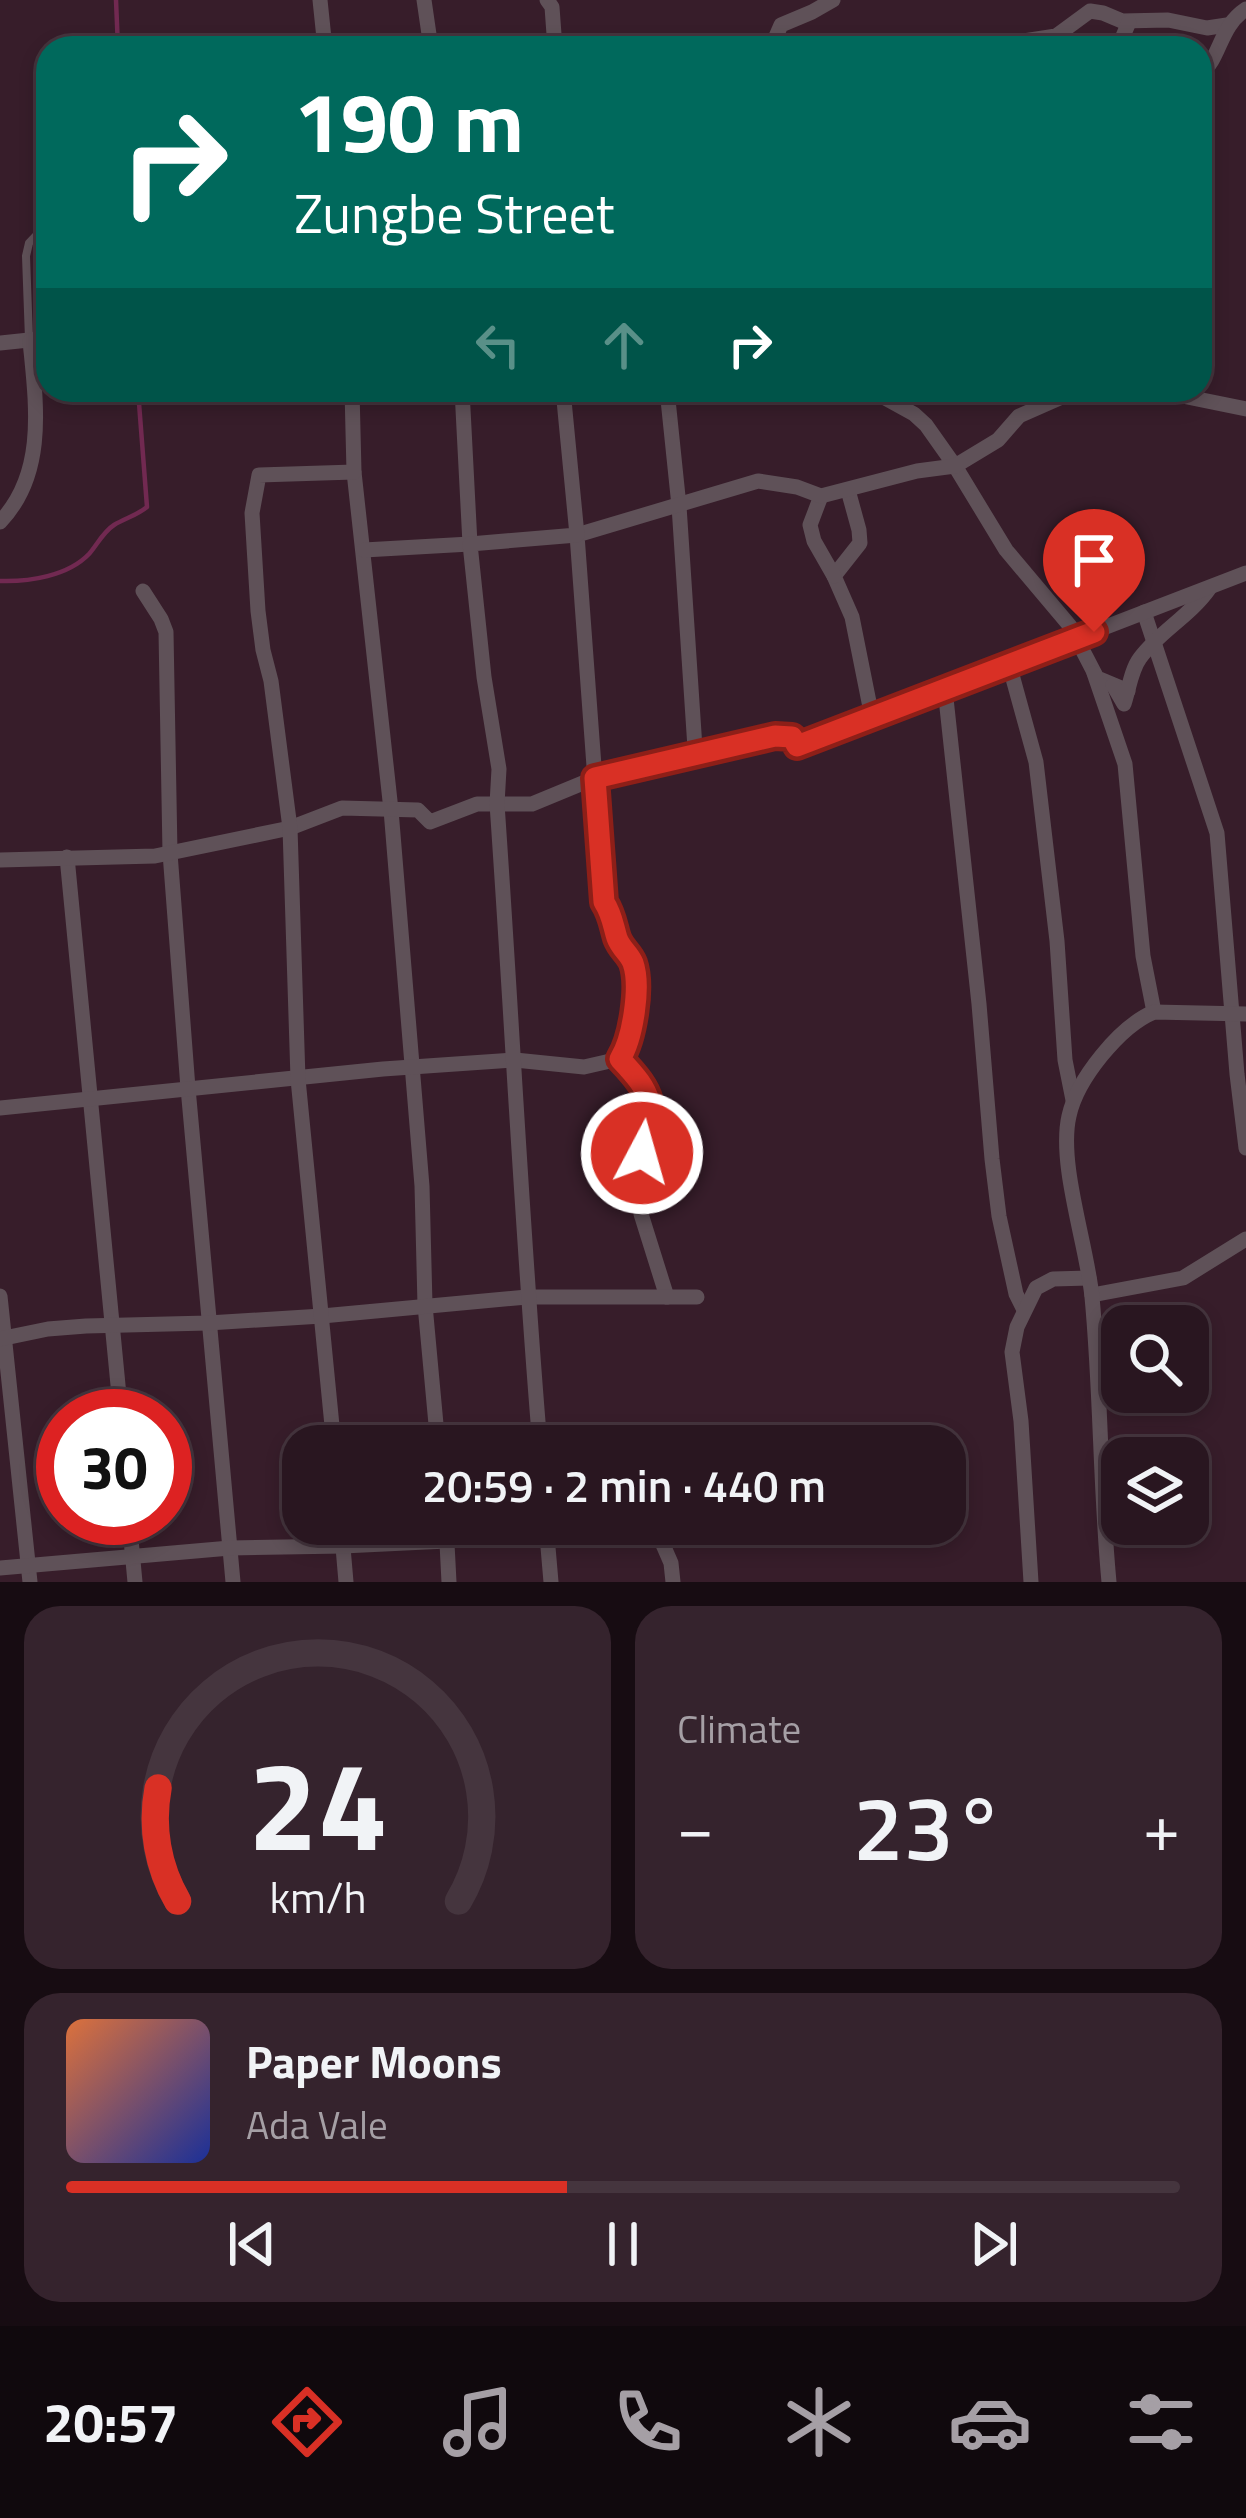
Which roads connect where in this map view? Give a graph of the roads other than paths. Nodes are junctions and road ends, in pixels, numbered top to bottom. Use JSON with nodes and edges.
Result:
{"nodes":[{"id":1,"x":320,"y":0,"type":"edge"},
{"id":2,"x":424,"y":0,"type":"edge"},
{"id":3,"x":548,"y":0,"type":"edge"},
{"id":4,"x":833,"y":0,"type":"edge"},
{"id":5,"x":1246,"y":9,"type":"edge"},
{"id":6,"x":1129,"y":22,"type":"junction"},
{"id":7,"x":1227,"y":25,"type":"junction"},
{"id":8,"x":324,"y":36,"type":"edge"},
{"id":9,"x":429,"y":36,"type":"edge"},
{"id":10,"x":554,"y":36,"type":"edge"},
{"id":11,"x":776,"y":36,"type":"edge"},
{"id":12,"x":1056,"y":36,"type":"edge"},
{"id":13,"x":1123,"y":36,"type":"edge"},
{"id":14,"x":1212,"y":60,"type":"edge"},
{"id":15,"x":36,"y":235,"type":"edge"},
{"id":16,"x":36,"y":339,"type":"edge"},
{"id":17,"x":29,"y":340,"type":"junction"},
{"id":18,"x":0,"y":343,"type":"edge"},
{"id":19,"x":352,"y":402,"type":"edge"},
{"id":20,"x":463,"y":402,"type":"edge"},
{"id":21,"x":564,"y":402,"type":"edge"},
{"id":22,"x":669,"y":402,"type":"edge"},
{"id":23,"x":892,"y":402,"type":"edge"},
{"id":24,"x":1051,"y":402,"type":"edge"},
{"id":25,"x":1209,"y":402,"type":"edge"},
{"id":26,"x":1246,"y":410,"type":"edge"},
{"id":27,"x":955,"y":466,"type":"junction"},
{"id":28,"x":353,"y":472,"type":"junction"},
{"id":29,"x":848,"y":490,"type":"junction"},
{"id":30,"x":821,"y":496,"type":"junction"},
{"id":31,"x":680,"y":506,"type":"junction"},
{"id":32,"x":0,"y":522,"type":"edge"},
{"id":33,"x":577,"y":535,"type":"junction"},
{"id":34,"x":470,"y":544,"type":"junction"},
{"id":35,"x":364,"y":550,"type":"junction"},
{"id":36,"x":1246,"y":570,"type":"edge"},
{"id":37,"x":834,"y":576,"type":"junction"},
{"id":38,"x":143,"y":590,"type":"dead end"},
{"id":39,"x":1144,"y":612,"type":"junction"},
{"id":40,"x":1082,"y":636,"type":"junction"},
{"id":41,"x":1009,"y":664,"type":"junction"},
{"id":42,"x":944,"y":689,"type":"junction"},
{"id":43,"x":1128,"y":691,"type":"junction"},
{"id":44,"x":872,"y":717,"type":"junction"},
{"id":45,"x":695,"y":748,"type":"dead end"},
{"id":46,"x":595,"y":778,"type":"junction"},
{"id":47,"x":497,"y":804,"type":"junction"},
{"id":48,"x":392,"y":810,"type":"junction"},
{"id":49,"x":290,"y":828,"type":"junction"},
{"id":50,"x":170,"y":854,"type":"junction"},
{"id":51,"x":67,"y":856,"type":"junction"},
{"id":52,"x":0,"y":860,"type":"edge"},
{"id":53,"x":1154,"y":1012,"type":"junction"},
{"id":54,"x":1239,"y":1014,"type":"edge"},
{"id":55,"x":620,"y":1059,"type":"junction"},
{"id":56,"x":515,"y":1060,"type":"junction"},
{"id":57,"x":412,"y":1068,"type":"junction"},
{"id":58,"x":298,"y":1079,"type":"junction"},
{"id":59,"x":188,"y":1088,"type":"junction"},
{"id":60,"x":91,"y":1097,"type":"junction"},
{"id":61,"x":1073,"y":1100,"type":"junction"},
{"id":62,"x":0,"y":1108,"type":"edge"},
{"id":63,"x":1246,"y":1148,"type":"edge"},
{"id":64,"x":1246,"y":1239,"type":"edge"},
{"id":65,"x":1091,"y":1286,"type":"junction"},
{"id":66,"x":0,"y":1296,"type":"edge"},
{"id":67,"x":527,"y":1297,"type":"junction"},
{"id":68,"x":667,"y":1297,"type":"junction"},
{"id":69,"x":697,"y":1297,"type":"dead end"},
{"id":70,"x":424,"y":1305,"type":"junction"},
{"id":71,"x":1024,"y":1310,"type":"junction"},
{"id":72,"x":322,"y":1316,"type":"junction"},
{"id":73,"x":208,"y":1323,"type":"junction"},
{"id":74,"x":114,"y":1326,"type":"junction"},
{"id":75,"x":2,"y":1339,"type":"edge"},
{"id":76,"x":119,"y":1389,"type":"edge"},
{"id":77,"x":332,"y":1425,"type":"edge"},
{"id":78,"x":436,"y":1425,"type":"edge"},
{"id":79,"x":538,"y":1425,"type":"edge"},
{"id":80,"x":131,"y":1545,"type":"edge"},
{"id":81,"x":351,"y":1545,"type":"edge"},
{"id":82,"x":447,"y":1545,"type":"edge"},
{"id":83,"x":548,"y":1545,"type":"edge"},
{"id":84,"x":663,"y":1545,"type":"edge"},
{"id":85,"x":343,"y":1546,"type":"junction"},
{"id":86,"x":230,"y":1548,"type":"junction"},
{"id":87,"x":132,"y":1557,"type":"junction"},
{"id":88,"x":0,"y":1568,"type":"edge"},
{"id":89,"x":30,"y":1574,"type":"edge"},
{"id":90,"x":135,"y":1582,"type":"edge"},
{"id":91,"x":233,"y":1582,"type":"edge"},
{"id":92,"x":346,"y":1582,"type":"edge"},
{"id":93,"x":449,"y":1582,"type":"edge"},
{"id":94,"x":551,"y":1582,"type":"edge"},
{"id":95,"x":673,"y":1582,"type":"edge"},
{"id":96,"x":1031,"y":1582,"type":"edge"},
{"id":97,"x":1109,"y":1582,"type":"edge"}],
"edges":[{"from":1,"to":8,"type":"street"},
{"from":2,"to":9,"type":"street"},
{"from":3,"to":10,"type":"street"},
{"from":4,"to":11,"type":"street"},
{"from":5,"to":7,"type":"street"},
{"from":6,"to":7,"type":"street"},
{"from":6,"to":12,"type":"street"},
{"from":6,"to":13,"type":"street"},
{"from":7,"to":14,"type":"street"},
{"from":15,"to":17,"type":"lane"},
{"from":16,"to":17,"type":"street"},
{"from":17,"to":18,"type":"street"},
{"from":17,"to":32,"type":"street"},
{"from":19,"to":28,"type":"street"},
{"from":20,"to":34,"type":"street"},
{"from":21,"to":33,"type":"street"},
{"from":22,"to":31,"type":"street"},
{"from":23,"to":27,"type":"street"},
{"from":24,"to":27,"type":"street"},
{"from":25,"to":26,"type":"street"},
{"from":27,"to":29,"type":"street"},
{"from":27,"to":43,"type":"street"},
{"from":28,"to":35,"type":"street"},
{"from":28,"to":49,"type":"street"},
{"from":29,"to":30,"type":"street"},
{"from":29,"to":37,"type":"street"},
{"from":30,"to":31,"type":"street"},
{"from":30,"to":37,"type":"street"},
{"from":31,"to":33,"type":"street"},
{"from":31,"to":45,"type":"street"},
{"from":33,"to":34,"type":"street"},
{"from":33,"to":46,"type":"street"},
{"from":34,"to":35,"type":"street"},
{"from":34,"to":47,"type":"street"},
{"from":35,"to":48,"type":"street"},
{"from":36,"to":39,"type":"street"},
{"from":36,"to":43,"type":"street"},
{"from":37,"to":44,"type":"street"},
{"from":38,"to":50,"type":"street"},
{"from":39,"to":40,"type":"street"},
{"from":39,"to":54,"type":"street"},
{"from":40,"to":41,"type":"street"},
{"from":40,"to":43,"type":"street"},
{"from":40,"to":53,"type":"street"},
{"from":41,"to":42,"type":"street"},
{"from":41,"to":61,"type":"street"},
{"from":42,"to":44,"type":"street"},
{"from":42,"to":71,"type":"street"},
{"from":44,"to":46,"type":"street"},
{"from":46,"to":47,"type":"street"},
{"from":46,"to":55,"type":"street"},
{"from":47,"to":48,"type":"street"},
{"from":47,"to":56,"type":"street"},
{"from":48,"to":49,"type":"street"},
{"from":48,"to":57,"type":"street"},
{"from":49,"to":50,"type":"street"},
{"from":49,"to":58,"type":"street"},
{"from":50,"to":51,"type":"street"},
{"from":50,"to":59,"type":"street"},
{"from":51,"to":52,"type":"street"},
{"from":51,"to":60,"type":"street"},
{"from":53,"to":54,"type":"street"},
{"from":53,"to":61,"type":"street"},
{"from":54,"to":63,"type":"street"},
{"from":55,"to":56,"type":"street"},
{"from":55,"to":68,"type":"street"},
{"from":56,"to":57,"type":"street"},
{"from":56,"to":67,"type":"street"},
{"from":57,"to":58,"type":"street"},
{"from":57,"to":70,"type":"street"},
{"from":58,"to":59,"type":"street"},
{"from":58,"to":72,"type":"street"},
{"from":59,"to":60,"type":"street"},
{"from":59,"to":73,"type":"street"},
{"from":60,"to":62,"type":"street"},
{"from":60,"to":74,"type":"street"},
{"from":61,"to":65,"type":"street"},
{"from":64,"to":65,"type":"street"},
{"from":65,"to":71,"type":"street"},
{"from":65,"to":97,"type":"street"},
{"from":66,"to":75,"type":"street"},
{"from":67,"to":68,"type":"street"},
{"from":67,"to":70,"type":"street"},
{"from":67,"to":79,"type":"street"},
{"from":68,"to":69,"type":"street"},
{"from":70,"to":72,"type":"street"},
{"from":70,"to":78,"type":"street"},
{"from":71,"to":96,"type":"street"},
{"from":72,"to":73,"type":"street"},
{"from":72,"to":77,"type":"street"},
{"from":73,"to":74,"type":"street"},
{"from":73,"to":86,"type":"street"},
{"from":74,"to":75,"type":"street"},
{"from":74,"to":76,"type":"street"},
{"from":75,"to":89,"type":"street"},
{"from":80,"to":87,"type":"street"},
{"from":81,"to":85,"type":"street"},
{"from":82,"to":93,"type":"street"},
{"from":83,"to":94,"type":"street"},
{"from":84,"to":95,"type":"street"},
{"from":85,"to":86,"type":"street"},
{"from":85,"to":92,"type":"street"},
{"from":86,"to":87,"type":"street"},
{"from":86,"to":91,"type":"street"},
{"from":87,"to":89,"type":"street"},
{"from":87,"to":90,"type":"street"},
{"from":88,"to":89,"type":"street"}]}
